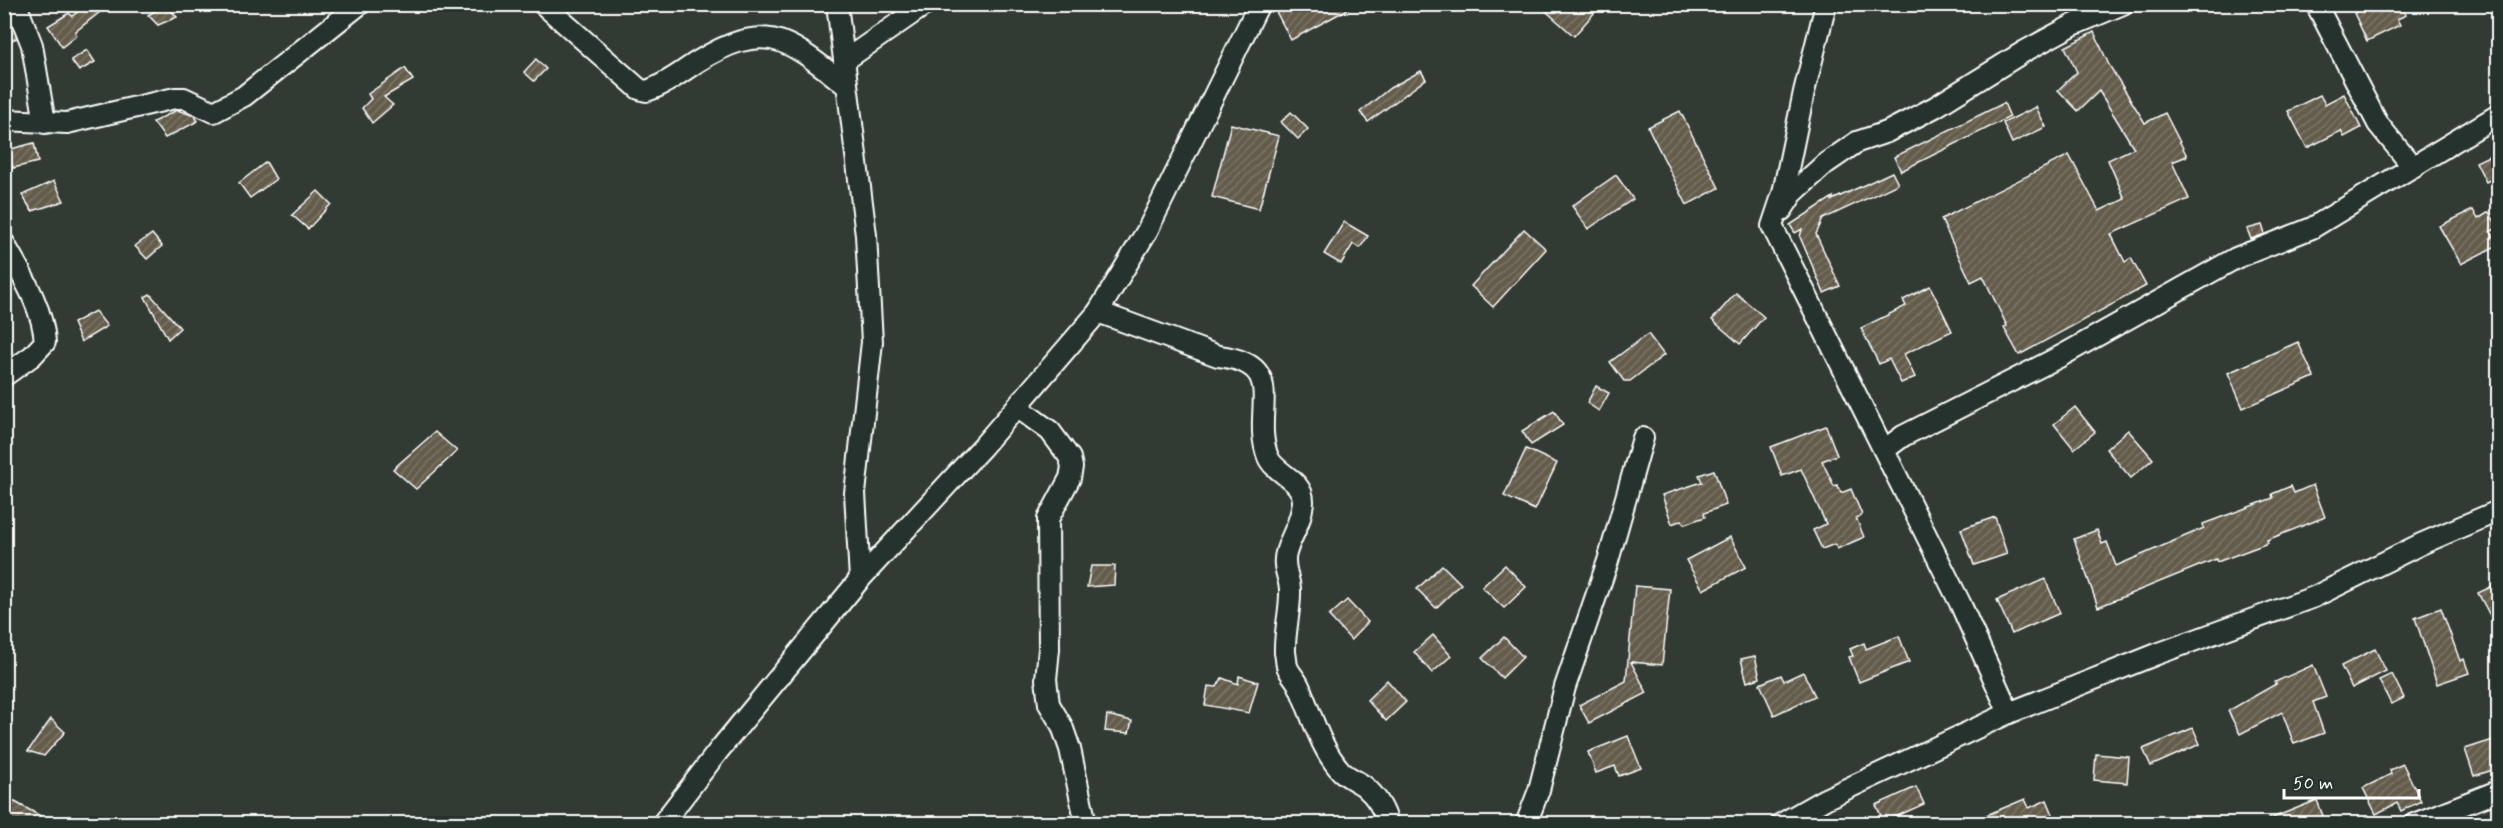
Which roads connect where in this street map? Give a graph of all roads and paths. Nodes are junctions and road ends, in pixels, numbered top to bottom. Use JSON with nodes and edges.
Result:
{"nodes":[{"id":1,"x":16,"y":4,"type":"edge"},
{"id":2,"x":360,"y":4,"type":"edge"},
{"id":3,"x":543,"y":4,"type":"edge"},
{"id":4,"x":837,"y":4,"type":"edge"},
{"id":5,"x":927,"y":4,"type":"edge"},
{"id":6,"x":1259,"y":4,"type":"edge"},
{"id":7,"x":1826,"y":4,"type":"edge"},
{"id":8,"x":2123,"y":4,"type":"edge"},
{"id":9,"x":2316,"y":4,"type":"edge"},
{"id":10,"x":844,"y":61,"type":"junction"},
{"id":11,"x":847,"y":86,"type":"junction"},
{"id":12,"x":2499,"y":115,"type":"edge"},
{"id":13,"x":4,"y":120,"type":"edge"},
{"id":14,"x":45,"y":123,"type":"junction"},
{"id":15,"x":2413,"y":167,"type":"junction"},
{"id":16,"x":1772,"y":226,"type":"junction"},
{"id":17,"x":4,"y":243,"type":"edge"},
{"id":18,"x":1098,"y":312,"type":"junction"},
{"id":19,"x":4,"y":376,"type":"edge"},
{"id":20,"x":1017,"y":407,"type":"junction"},
{"id":21,"x":1643,"y":438,"type":"dead end"},
{"id":22,"x":1884,"y":450,"type":"junction"},
{"id":23,"x":2499,"y":511,"type":"edge"},
{"id":24,"x":860,"y":579,"type":"junction"},
{"id":25,"x":2008,"y":713,"type":"junction"},
{"id":26,"x":2499,"y":791,"type":"edge"},
{"id":27,"x":662,"y":824,"type":"edge"},
{"id":28,"x":1086,"y":824,"type":"edge"},
{"id":29,"x":1388,"y":824,"type":"edge"},
{"id":30,"x":1526,"y":824,"type":"edge"},
{"id":31,"x":1781,"y":824,"type":"edge"},
{"id":32,"x":2414,"y":824,"type":"edge"}],
"edges":[{"from":1,"to":14,"type":"street"},
{"from":2,"to":14,"type":"street"},
{"from":3,"to":11,"type":"street"},
{"from":4,"to":10,"type":"street"},
{"from":5,"to":10,"type":"street"},
{"from":6,"to":18,"type":"street"},
{"from":7,"to":16,"type":"street"},
{"from":8,"to":16,"type":"street"},
{"from":9,"to":15,"type":"street"},
{"from":10,"to":11,"type":"street"},
{"from":11,"to":24,"type":"street"},
{"from":12,"to":15,"type":"street"},
{"from":13,"to":14,"type":"street"},
{"from":15,"to":22,"type":"street"},
{"from":16,"to":22,"type":"street"},
{"from":17,"to":19,"type":"street"},
{"from":18,"to":20,"type":"street"},
{"from":18,"to":29,"type":"street"},
{"from":20,"to":24,"type":"street"},
{"from":20,"to":28,"type":"street"},
{"from":21,"to":30,"type":"street"},
{"from":22,"to":25,"type":"street"},
{"from":23,"to":25,"type":"street"},
{"from":24,"to":27,"type":"street"},
{"from":25,"to":31,"type":"street"},
{"from":26,"to":32,"type":"street"}]}
